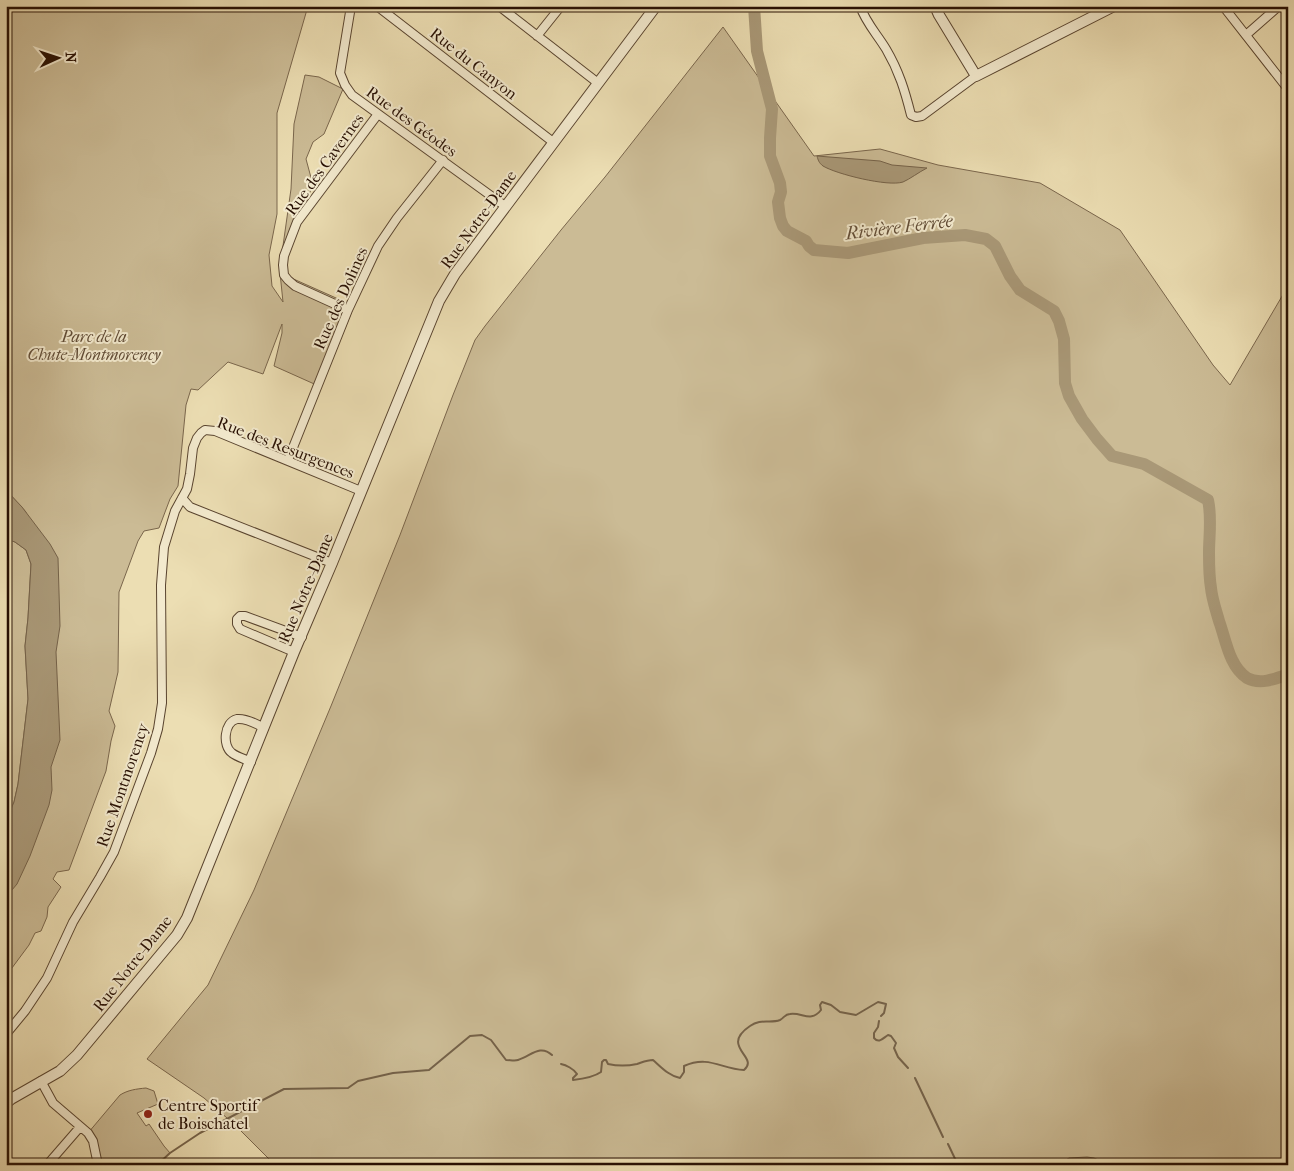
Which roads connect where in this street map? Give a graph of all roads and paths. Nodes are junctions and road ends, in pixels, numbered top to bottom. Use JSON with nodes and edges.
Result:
{"nodes":[{"id":1,"x":352,"y":6,"type":"edge"},
{"id":2,"x":377,"y":6,"type":"edge"},
{"id":3,"x":499,"y":6,"type":"edge"},
{"id":4,"x":562,"y":6,"type":"edge"},
{"id":5,"x":656,"y":6,"type":"edge"},
{"id":6,"x":860,"y":6,"type":"edge"},
{"id":7,"x":935,"y":6,"type":"edge"},
{"id":8,"x":1114,"y":6,"type":"edge"},
{"id":9,"x":1223,"y":6,"type":"edge"},
{"id":10,"x":1279,"y":6,"type":"edge"},
{"id":11,"x":1246,"y":35,"type":"junction"},
{"id":12,"x":537,"y":36,"type":"junction"},
{"id":13,"x":976,"y":76,"type":"junction"},
{"id":14,"x":598,"y":83,"type":"junction"},
{"id":15,"x":1288,"y":89,"type":"edge"},
{"id":16,"x":378,"y":114,"type":"junction"},
{"id":17,"x":553,"y":142,"type":"junction"},
{"id":18,"x":443,"y":160,"type":"junction"},
{"id":19,"x":505,"y":206,"type":"junction"},
{"id":20,"x":348,"y":310,"type":"junction"},
{"id":21,"x":200,"y":433,"type":"joint"},
{"id":22,"x":288,"y":460,"type":"junction"},
{"id":23,"x":361,"y":491,"type":"junction"},
{"id":24,"x":182,"y":498,"type":"junction"},
{"id":25,"x":332,"y":564,"type":"junction"},
{"id":26,"x":302,"y":637,"type":"junction"},
{"id":27,"x":294,"y":652,"type":"junction"},
{"id":28,"x":264,"y":728,"type":"junction"},
{"id":29,"x":251,"y":762,"type":"junction"},
{"id":30,"x":6,"y":1034,"type":"edge"},
{"id":31,"x":41,"y":1082,"type":"junction"},
{"id":32,"x":6,"y":1104,"type":"edge"},
{"id":33,"x":80,"y":1126,"type":"junction"},
{"id":34,"x":47,"y":1165,"type":"edge"},
{"id":35,"x":98,"y":1165,"type":"edge"}],
"edges":[{"from":1,"to":16,"type":"street","name":"Rue des Géodes"},
{"from":2,"to":17,"type":"street","name":"Rue du Canyon"},
{"from":3,"to":12,"type":"street"},
{"from":4,"to":12,"type":"street"},
{"from":5,"to":14,"type":"street","name":"Rue Notre-Dame"},
{"from":6,"to":13,"type":"street"},
{"from":7,"to":13,"type":"street"},
{"from":8,"to":13,"type":"street"},
{"from":9,"to":11,"type":"street"},
{"from":10,"to":11,"type":"street"},
{"from":11,"to":15,"type":"street"},
{"from":12,"to":14,"type":"street"},
{"from":14,"to":17,"type":"street","name":"Rue Notre-Dame"},
{"from":16,"to":18,"type":"street","name":"Rue des Géodes"},
{"from":16,"to":20,"type":"street","name":"Rue des Cavernes"},
{"from":17,"to":19,"type":"street","name":"Rue Notre-Dame"},
{"from":18,"to":19,"type":"street","name":"Rue des Géodes"},
{"from":18,"to":20,"type":"street","name":"Rue des Dolines"},
{"from":19,"to":23,"type":"street","name":"Rue Notre-Dame"},
{"from":20,"to":22,"type":"street","name":"Rue des Dolines"},
{"from":21,"to":22,"type":"street","name":"Rue des Resurgences"},
{"from":21,"to":24,"type":"street","name":"Rue Montmorency"},
{"from":22,"to":23,"type":"street","name":"Rue des Resurgences"},
{"from":23,"to":25,"type":"street","name":"Rue Notre-Dame"},
{"from":24,"to":25,"type":"street"},
{"from":24,"to":30,"type":"street","name":"Rue Montmorency"},
{"from":25,"to":26,"type":"street","name":"Rue Notre-Dame"},
{"from":26,"to":27,"type":"street","name":"Rue Notre-Dame"},
{"from":26,"to":27,"type":"street"},
{"from":27,"to":28,"type":"street","name":"Rue Notre-Dame"},
{"from":28,"to":29,"type":"street","name":"Rue Notre-Dame"},
{"from":28,"to":29,"type":"street"},
{"from":29,"to":31,"type":"street","name":"Rue Notre-Dame"},
{"from":31,"to":32,"type":"street","name":"Rue Notre-Dame"},
{"from":31,"to":33,"type":"street"},
{"from":33,"to":34,"type":"street"},
{"from":33,"to":35,"type":"street"}]}
